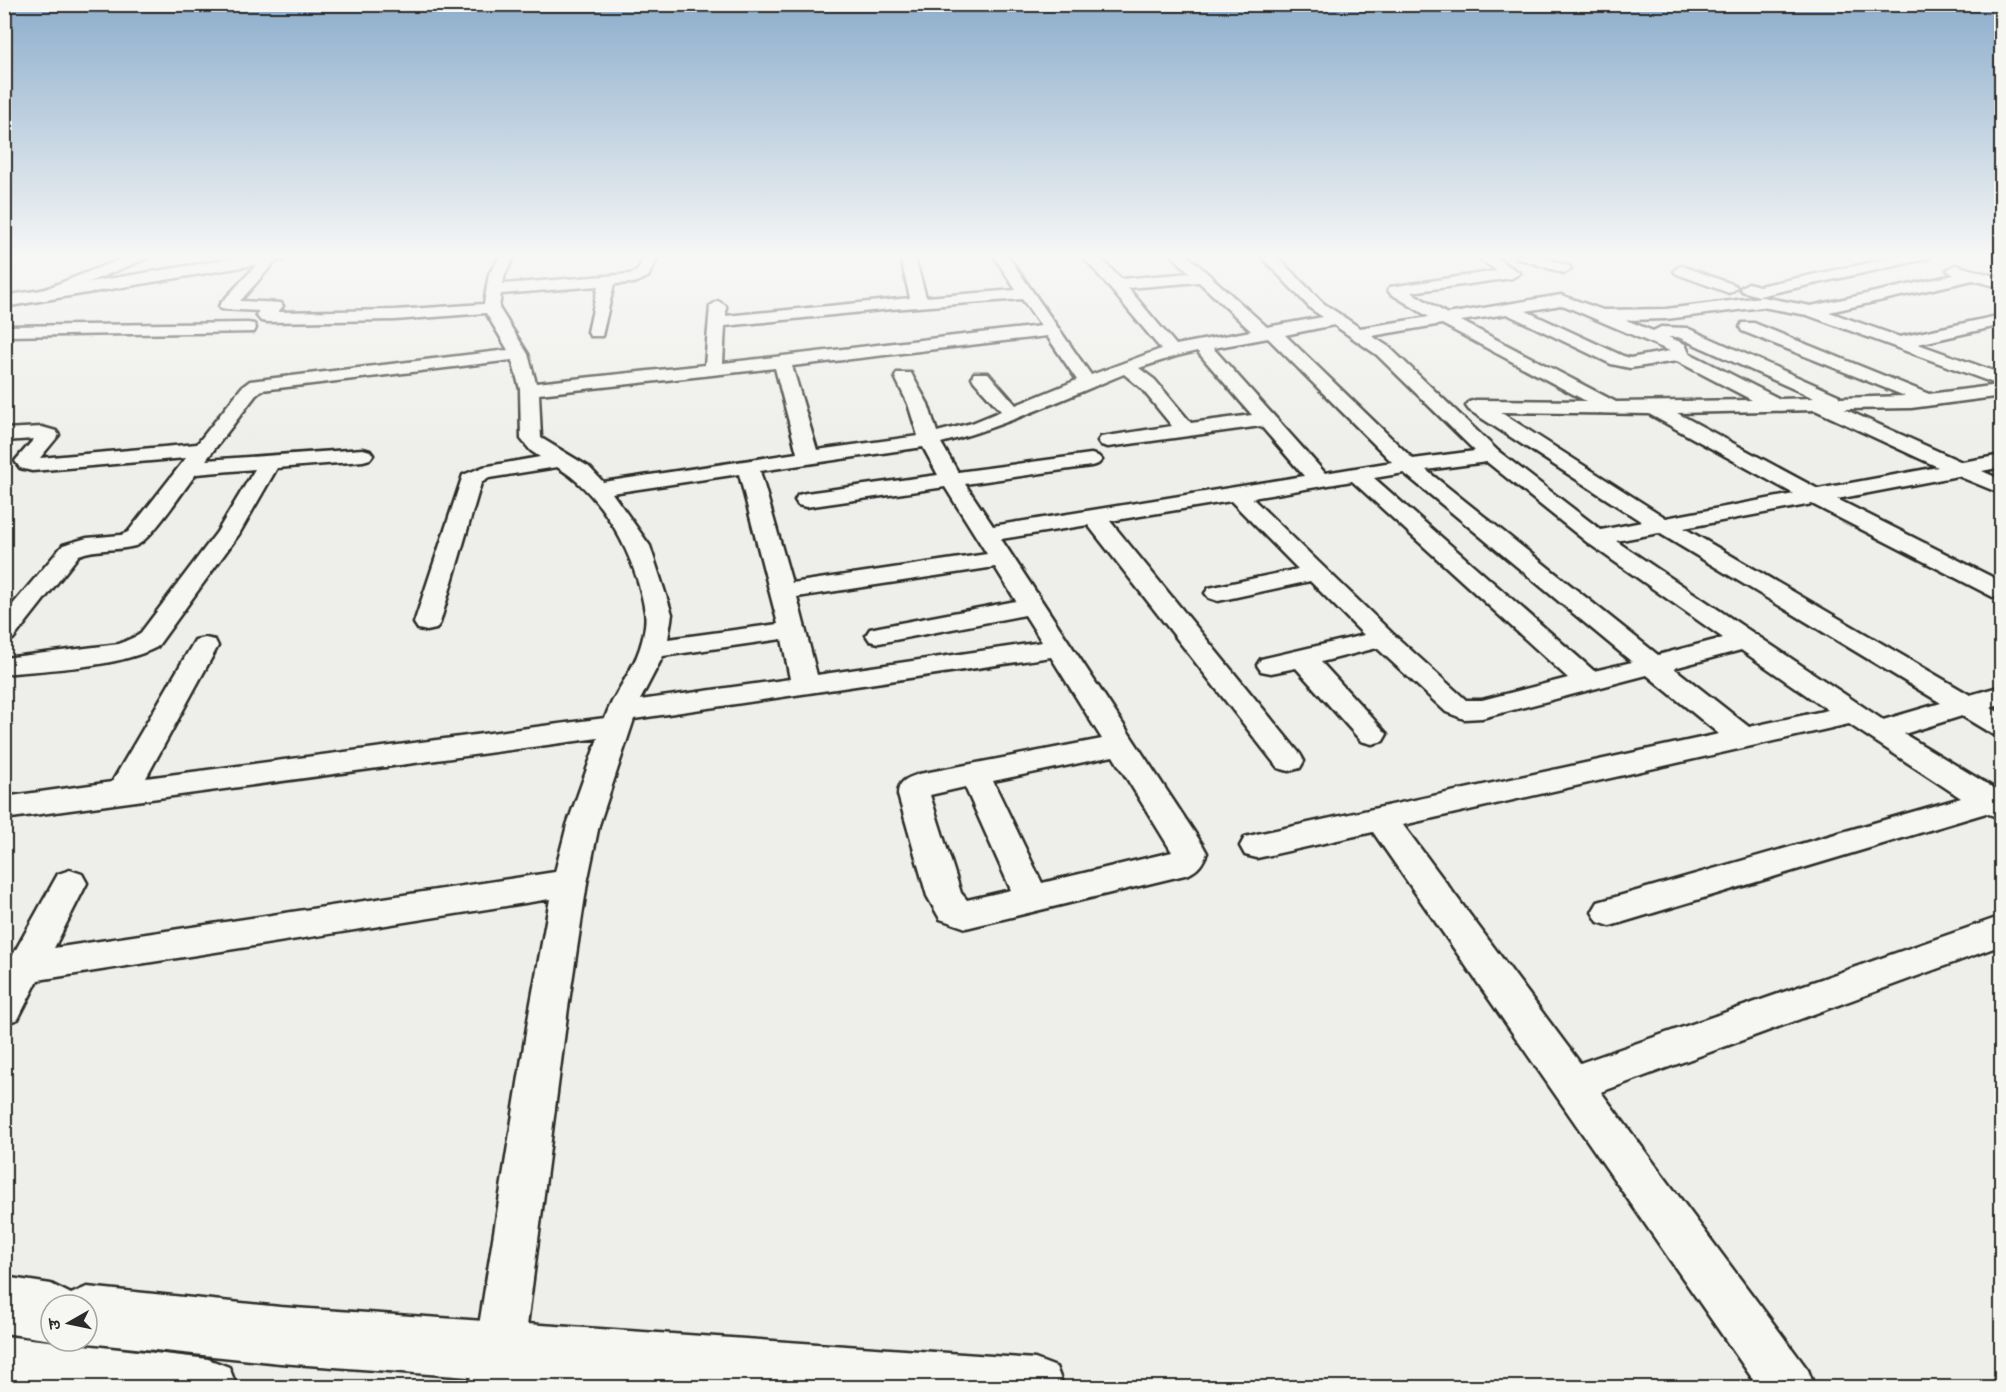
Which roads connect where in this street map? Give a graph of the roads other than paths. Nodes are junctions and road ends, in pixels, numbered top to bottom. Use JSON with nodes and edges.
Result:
{"nodes":[{"id":1,"x":502,"y":320,"type":"edge"},
{"id":2,"x":599,"y":320,"type":"edge"},
{"id":3,"x":717,"y":320,"type":"edge"},
{"id":4,"x":1044,"y":320,"type":"edge"},
{"id":5,"x":1147,"y":320,"type":"edge"},
{"id":6,"x":1253,"y":320,"type":"edge"},
{"id":7,"x":1335,"y":320,"type":"joint"},
{"id":8,"x":1438,"y":320,"type":"edge"},
{"id":9,"x":1446,"y":320,"type":"edge"},
{"id":10,"x":1533,"y":320,"type":"edge"},
{"id":11,"x":1616,"y":320,"type":"edge"},
{"id":12,"x":1835,"y":320,"type":"edge"},
{"id":13,"x":2001,"y":320,"type":"edge"},
{"id":14,"x":1748,"y":327,"type":"dead end"},
{"id":15,"x":248,"y":328,"type":"dead end"},
{"id":16,"x":1051,"y":330,"type":"junction"},
{"id":17,"x":4,"y":331,"type":"edge"},
{"id":18,"x":596,"y":332,"type":"dead end"},
{"id":19,"x":1267,"y":332,"type":"junction"},
{"id":20,"x":1359,"y":333,"type":"junction"},
{"id":21,"x":1648,"y":333,"type":"junction"},
{"id":22,"x":1898,"y":343,"type":"junction"},
{"id":23,"x":1201,"y":345,"type":"junction"},
{"id":24,"x":1172,"y":351,"type":"junction"},
{"id":25,"x":519,"y":354,"type":"junction"},
{"id":26,"x":1677,"y":356,"type":"junction"},
{"id":27,"x":782,"y":362,"type":"junction"},
{"id":28,"x":1126,"y":367,"type":"junction"},
{"id":29,"x":714,"y":370,"type":"junction"},
{"id":30,"x":904,"y":377,"type":"dead end"},
{"id":31,"x":981,"y":377,"type":"dead end"},
{"id":32,"x":2001,"y":380,"type":"edge"},
{"id":33,"x":1088,"y":383,"type":"junction"},
{"id":34,"x":529,"y":389,"type":"junction"},
{"id":35,"x":2001,"y":390,"type":"edge"},
{"id":36,"x":1971,"y":394,"type":"junction"},
{"id":37,"x":1930,"y":399,"type":"junction"},
{"id":38,"x":1839,"y":403,"type":"junction"},
{"id":39,"x":1438,"y":404,"type":"junction"},
{"id":40,"x":1775,"y":404,"type":"junction"},
{"id":41,"x":1816,"y":404,"type":"junction"},
{"id":42,"x":1477,"y":406,"type":"junction"},
{"id":43,"x":2001,"y":407,"type":"edge"},
{"id":44,"x":1614,"y":408,"type":"junction"},
{"id":45,"x":1653,"y":408,"type":"junction"},
{"id":46,"x":1014,"y":414,"type":"junction"},
{"id":47,"x":1267,"y":419,"type":"junction"},
{"id":48,"x":1186,"y":430,"type":"junction"},
{"id":49,"x":4,"y":435,"type":"edge"},
{"id":50,"x":929,"y":440,"type":"junction"},
{"id":51,"x":1108,"y":441,"type":"dead end"},
{"id":52,"x":363,"y":455,"type":"dead end"},
{"id":53,"x":1491,"y":455,"type":"junction"},
{"id":54,"x":809,"y":458,"type":"junction"},
{"id":55,"x":196,"y":459,"type":"junction"},
{"id":56,"x":561,"y":460,"type":"junction"},
{"id":57,"x":1091,"y":460,"type":"dead end"},
{"id":58,"x":2001,"y":461,"type":"edge"},
{"id":59,"x":269,"y":463,"type":"junction"},
{"id":60,"x":1408,"y":466,"type":"junction"},
{"id":61,"x":748,"y":467,"type":"junction"},
{"id":62,"x":1960,"y":470,"type":"junction"},
{"id":63,"x":1358,"y":475,"type":"junction"},
{"id":64,"x":952,"y":481,"type":"junction"},
{"id":65,"x":1320,"y":481,"type":"junction"},
{"id":66,"x":2001,"y":488,"type":"edge"},
{"id":67,"x":598,"y":489,"type":"junction"},
{"id":68,"x":1236,"y":494,"type":"junction"},
{"id":69,"x":1814,"y":496,"type":"junction"},
{"id":70,"x":806,"y":500,"type":"dead end"},
{"id":71,"x":1095,"y":518,"type":"junction"},
{"id":72,"x":1662,"y":525,"type":"junction"},
{"id":73,"x":987,"y":534,"type":"junction"},
{"id":74,"x":1596,"y":538,"type":"junction"},
{"id":75,"x":1001,"y":559,"type":"junction"},
{"id":76,"x":1316,"y":572,"type":"junction"},
{"id":77,"x":2001,"y":591,"type":"edge"},
{"id":78,"x":783,"y":592,"type":"junction"},
{"id":79,"x":1218,"y":593,"type":"dead end"},
{"id":80,"x":1031,"y":606,"type":"junction"},
{"id":81,"x":427,"y":623,"type":"dead end"},
{"id":82,"x":793,"y":630,"type":"junction"},
{"id":83,"x":4,"y":633,"type":"edge"},
{"id":84,"x":879,"y":635,"type":"dead end"},
{"id":85,"x":1383,"y":639,"type":"junction"},
{"id":86,"x":1744,"y":641,"type":"junction"},
{"id":87,"x":205,"y":646,"type":"dead end"},
{"id":88,"x":1059,"y":648,"type":"junction"},
{"id":89,"x":653,"y":649,"type":"junction"},
{"id":90,"x":1302,"y":658,"type":"junction"},
{"id":91,"x":1650,"y":664,"type":"junction"},
{"id":92,"x":1271,"y":665,"type":"dead end"},
{"id":93,"x":4,"y":666,"type":"edge"},
{"id":94,"x":1588,"y":681,"type":"junction"},
{"id":95,"x":805,"y":685,"type":"junction"},
{"id":96,"x":2001,"y":695,"type":"edge"},
{"id":97,"x":1965,"y":705,"type":"junction"},
{"id":98,"x":1853,"y":714,"type":"junction"},
{"id":99,"x":619,"y":719,"type":"junction"},
{"id":100,"x":2001,"y":727,"type":"edge"},
{"id":101,"x":1879,"y":731,"type":"junction"},
{"id":102,"x":1372,"y":734,"type":"dead end"},
{"id":103,"x":1744,"y":739,"type":"junction"},
{"id":104,"x":1120,"y":745,"type":"junction"},
{"id":105,"x":1289,"y":761,"type":"dead end"},
{"id":106,"x":974,"y":773,"type":"junction"},
{"id":107,"x":122,"y":793,"type":"junction"},
{"id":108,"x":1995,"y":804,"type":"edge"},
{"id":109,"x":4,"y":808,"type":"edge"},
{"id":110,"x":1381,"y":819,"type":"junction"},
{"id":111,"x":1257,"y":846,"type":"dead end"},
{"id":112,"x":70,"y":883,"type":"dead end"},
{"id":113,"x":570,"y":883,"type":"junction"},
{"id":114,"x":1032,"y":899,"type":"junction"},
{"id":115,"x":1610,"y":912,"type":"dead end"},
{"id":116,"x":2001,"y":930,"type":"edge"},
{"id":117,"x":26,"y":967,"type":"junction"},
{"id":118,"x":4,"y":1008,"type":"edge"},
{"id":119,"x":1572,"y":1084,"type":"junction"},
{"id":120,"x":4,"y":1305,"type":"edge"},
{"id":121,"x":39,"y":1309,"type":"edge"},
{"id":122,"x":99,"y":1316,"type":"edge"},
{"id":123,"x":4,"y":1365,"type":"edge"},
{"id":124,"x":497,"y":1369,"type":"edge"},
{"id":125,"x":208,"y":1387,"type":"edge"},
{"id":126,"x":1035,"y":1388,"type":"edge"},
{"id":127,"x":1790,"y":1388,"type":"edge"}],
"edges":[{"from":1,"to":25,"type":"street"},
{"from":2,"to":18,"type":"street"},
{"from":3,"to":29,"type":"street"},
{"from":4,"to":16,"type":"street"},
{"from":5,"to":24,"type":"street"},
{"from":6,"to":19,"type":"street"},
{"from":7,"to":19,"type":"street"},
{"from":7,"to":20,"type":"street"},
{"from":8,"to":20,"type":"street"},
{"from":9,"to":44,"type":"street"},
{"from":10,"to":26,"type":"street"},
{"from":11,"to":21,"type":"street"},
{"from":12,"to":22,"type":"street"},
{"from":13,"to":22,"type":"street"},
{"from":14,"to":37,"type":"street"},
{"from":15,"to":17,"type":"street"},
{"from":16,"to":27,"type":"street"},
{"from":16,"to":33,"type":"street"},
{"from":19,"to":23,"type":"street"},
{"from":19,"to":60,"type":"street"},
{"from":20,"to":39,"type":"street"},
{"from":21,"to":26,"type":"street"},
{"from":21,"to":38,"type":"street"},
{"from":22,"to":32,"type":"street"},
{"from":23,"to":24,"type":"street"},
{"from":23,"to":47,"type":"street"},
{"from":24,"to":28,"type":"street"},
{"from":25,"to":34,"type":"street"},
{"from":25,"to":55,"type":"street"},
{"from":26,"to":40,"type":"street"},
{"from":27,"to":29,"type":"street"},
{"from":27,"to":54,"type":"street"},
{"from":28,"to":33,"type":"street"},
{"from":28,"to":48,"type":"street"},
{"from":29,"to":34,"type":"street"},
{"from":30,"to":50,"type":"street"},
{"from":31,"to":46,"type":"street"},
{"from":33,"to":46,"type":"street"},
{"from":34,"to":56,"type":"street"},
{"from":35,"to":36,"type":"street"},
{"from":36,"to":37,"type":"street"},
{"from":36,"to":43,"type":"street"},
{"from":37,"to":38,"type":"street"},
{"from":38,"to":41,"type":"street"},
{"from":39,"to":42,"type":"street"},
{"from":39,"to":53,"type":"street"},
{"from":40,"to":41,"type":"street"},
{"from":40,"to":45,"type":"street"},
{"from":41,"to":62,"type":"street"},
{"from":42,"to":44,"type":"street"},
{"from":42,"to":72,"type":"street"},
{"from":44,"to":45,"type":"street"},
{"from":45,"to":69,"type":"street"},
{"from":46,"to":50,"type":"street"},
{"from":47,"to":48,"type":"street"},
{"from":47,"to":65,"type":"street"},
{"from":48,"to":51,"type":"street"},
{"from":49,"to":55,"type":"street"},
{"from":50,"to":54,"type":"street"},
{"from":50,"to":64,"type":"street"},
{"from":52,"to":59,"type":"street"},
{"from":53,"to":60,"type":"street"},
{"from":53,"to":74,"type":"street"},
{"from":54,"to":61,"type":"street"},
{"from":55,"to":59,"type":"street"},
{"from":55,"to":83,"type":"street"},
{"from":56,"to":67,"type":"street"},
{"from":56,"to":81,"type":"street"},
{"from":57,"to":64,"type":"street"},
{"from":58,"to":62,"type":"street"},
{"from":59,"to":93,"type":"street"},
{"from":60,"to":63,"type":"street"},
{"from":60,"to":91,"type":"street"},
{"from":61,"to":67,"type":"street"},
{"from":61,"to":78,"type":"street"},
{"from":62,"to":66,"type":"street"},
{"from":62,"to":69,"type":"street"},
{"from":63,"to":65,"type":"street"},
{"from":63,"to":94,"type":"street"},
{"from":64,"to":70,"type":"street"},
{"from":64,"to":73,"type":"street"},
{"from":65,"to":68,"type":"street"},
{"from":67,"to":89,"type":"street"},
{"from":68,"to":71,"type":"street"},
{"from":68,"to":76,"type":"street"},
{"from":69,"to":72,"type":"street"},
{"from":69,"to":77,"type":"street"},
{"from":71,"to":73,"type":"street"},
{"from":71,"to":105,"type":"street"},
{"from":72,"to":74,"type":"street"},
{"from":72,"to":97,"type":"street"},
{"from":73,"to":75,"type":"street"},
{"from":74,"to":86,"type":"street"},
{"from":75,"to":78,"type":"street"},
{"from":75,"to":80,"type":"street"},
{"from":76,"to":79,"type":"street"},
{"from":76,"to":85,"type":"street"},
{"from":78,"to":82,"type":"street"},
{"from":80,"to":84,"type":"street"},
{"from":80,"to":88,"type":"street"},
{"from":82,"to":89,"type":"street"},
{"from":82,"to":95,"type":"street"},
{"from":85,"to":90,"type":"street"},
{"from":85,"to":94,"type":"street"},
{"from":86,"to":91,"type":"street"},
{"from":86,"to":98,"type":"street"},
{"from":87,"to":107,"type":"street"},
{"from":88,"to":95,"type":"street"},
{"from":88,"to":104,"type":"street"},
{"from":89,"to":99,"type":"street"},
{"from":90,"to":92,"type":"street"},
{"from":90,"to":102,"type":"street"},
{"from":91,"to":94,"type":"street"},
{"from":91,"to":103,"type":"street"},
{"from":95,"to":99,"type":"street"},
{"from":96,"to":97,"type":"street"},
{"from":97,"to":100,"type":"street"},
{"from":97,"to":101,"type":"street"},
{"from":98,"to":101,"type":"street"},
{"from":98,"to":103,"type":"street"},
{"from":99,"to":107,"type":"street"},
{"from":99,"to":113,"type":"street"},
{"from":101,"to":108,"type":"street"},
{"from":103,"to":110,"type":"street"},
{"from":104,"to":106,"type":"street"},
{"from":104,"to":114,"type":"street"},
{"from":106,"to":114,"type":"street"},
{"from":106,"to":114,"type":"street"},
{"from":107,"to":109,"type":"street"},
{"from":108,"to":115,"type":"street"},
{"from":110,"to":111,"type":"street"},
{"from":110,"to":119,"type":"street"},
{"from":112,"to":117,"type":"street"},
{"from":113,"to":117,"type":"street"},
{"from":113,"to":124,"type":"street"},
{"from":116,"to":119,"type":"street"},
{"from":117,"to":118,"type":"street"},
{"from":119,"to":127,"type":"street"},
{"from":120,"to":121,"type":"street"},
{"from":122,"to":124,"type":"street"},
{"from":123,"to":125,"type":"street"},
{"from":124,"to":126,"type":"street"}]}
